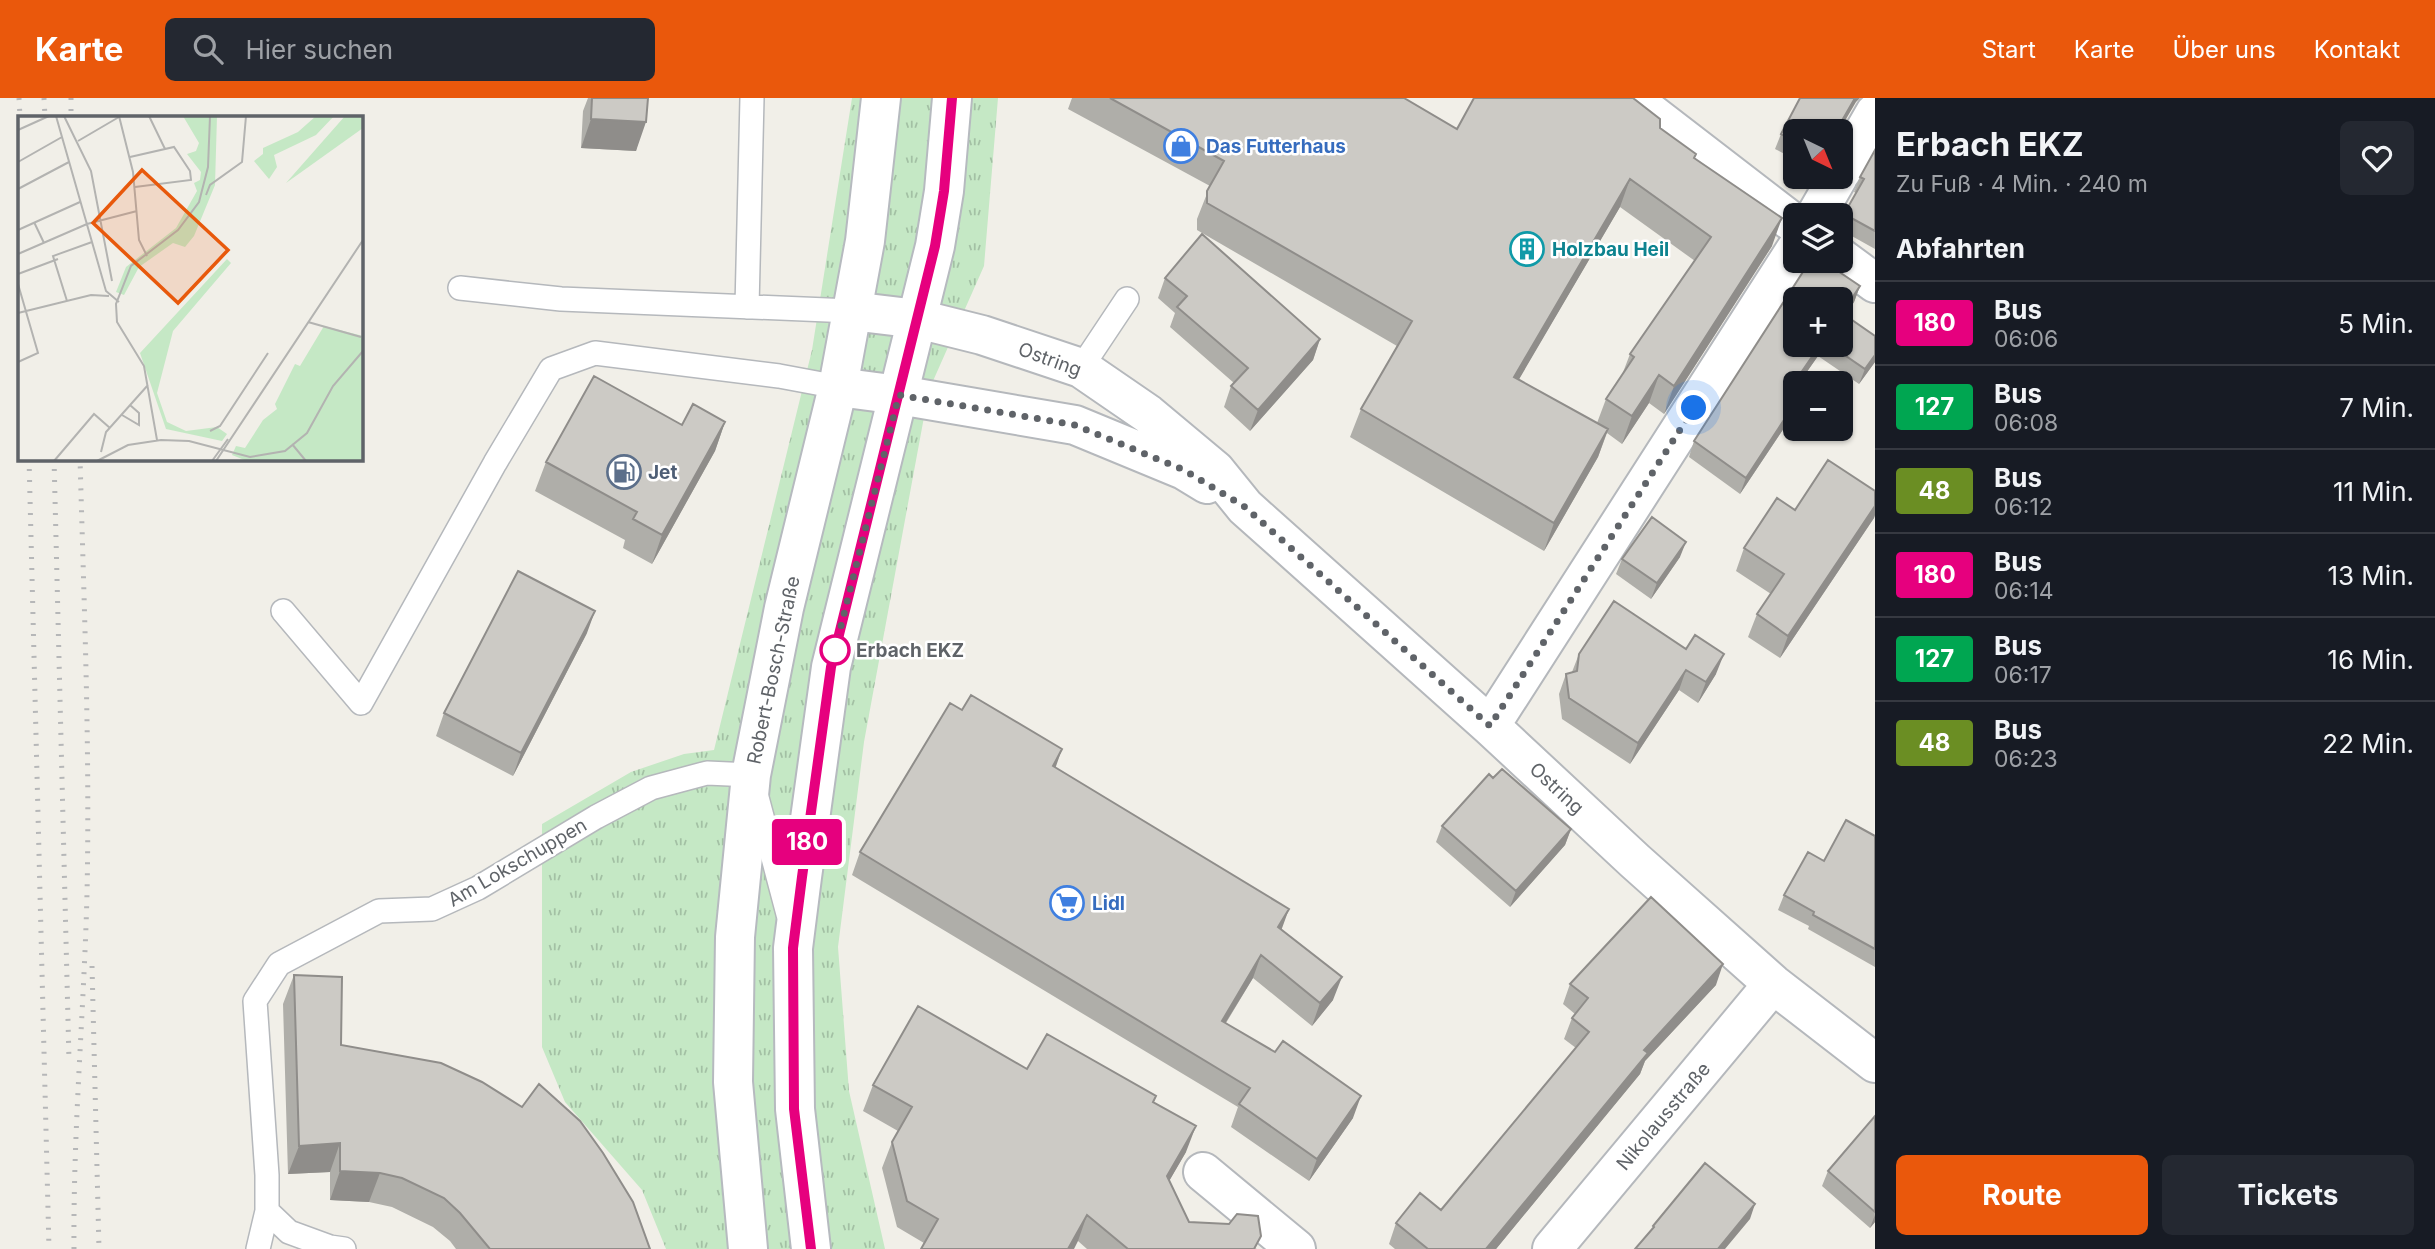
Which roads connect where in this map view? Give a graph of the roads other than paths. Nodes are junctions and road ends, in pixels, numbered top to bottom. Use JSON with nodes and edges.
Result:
{"nodes":[{"id":1,"x":752,"y":98,"type":"edge"},
{"id":2,"x":881,"y":98,"type":"edge"},
{"id":3,"x":952,"y":98,"type":"edge"},
{"id":4,"x":1631,"y":98,"type":"edge"},
{"id":5,"x":1875,"y":113,"type":"edge"},
{"id":6,"x":1853,"y":151,"type":"edge"},
{"id":7,"x":1783,"y":215,"type":"edge"},
{"id":8,"x":1853,"y":267,"type":"edge"},
{"id":9,"x":1783,"y":268,"type":"edge"},
{"id":10,"x":1875,"y":283,"type":"edge"},
{"id":11,"x":460,"y":288,"type":"dead end"},
{"id":12,"x":1126,"y":299,"type":"dead end"},
{"id":13,"x":747,"y":307,"type":"junction"},
{"id":14,"x":851,"y":312,"type":"junction"},
{"id":15,"x":918,"y":319,"type":"junction"},
{"id":16,"x":1081,"y":368,"type":"junction"},
{"id":17,"x":838,"y":387,"type":"junction"},
{"id":18,"x":899,"y":395,"type":"junction"},
{"id":19,"x":1245,"y":507,"type":"junction"},
{"id":20,"x":283,"y":611,"type":"dead end"},
{"id":21,"x":1490,"y":726,"type":"junction"},
{"id":22,"x":751,"y":775,"type":"junction"},
{"id":23,"x":793,"y":948,"type":"junction"},
{"id":24,"x":1773,"y":984,"type":"junction"},
{"id":25,"x":1875,"y":1063,"type":"edge"},
{"id":26,"x":1203,"y":1172,"type":"dead end"},
{"id":27,"x":267,"y":1211,"type":"junction"},
{"id":28,"x":258,"y":1249,"type":"edge"},
{"id":29,"x":344,"y":1249,"type":"edge"},
{"id":30,"x":748,"y":1249,"type":"edge"},
{"id":31,"x":811,"y":1249,"type":"edge"},
{"id":32,"x":1296,"y":1249,"type":"edge"},
{"id":33,"x":1552,"y":1249,"type":"edge"}],
"edges":[{"from":1,"to":13,"type":"lane"},
{"from":2,"to":14,"type":"street","name":"Robert-Bosch-Straße"},
{"from":3,"to":15,"type":"street"},
{"from":4,"to":7,"type":"street"},
{"from":5,"to":6,"type":"street"},
{"from":8,"to":10,"type":"street"},
{"from":9,"to":21,"type":"street"},
{"from":11,"to":13,"type":"lane"},
{"from":12,"to":16,"type":"lane"},
{"from":13,"to":14,"type":"lane"},
{"from":14,"to":15,"type":"street","name":"Ostring"},
{"from":14,"to":17,"type":"street","name":"Robert-Bosch-Straße"},
{"from":15,"to":16,"type":"street","name":"Ostring"},
{"from":15,"to":18,"type":"street"},
{"from":16,"to":19,"type":"street","name":"Ostring"},
{"from":17,"to":18,"type":"street","name":"Ostring"},
{"from":17,"to":20,"type":"lane"},
{"from":17,"to":22,"type":"street","name":"Robert-Bosch-Straße"},
{"from":18,"to":19,"type":"street","name":"Ostring"},
{"from":18,"to":23,"type":"street"},
{"from":19,"to":21,"type":"street","name":"Ostring"},
{"from":21,"to":24,"type":"street","name":"Ostring"},
{"from":22,"to":23,"type":"lane"},
{"from":22,"to":27,"type":"lane","name":"Am Lokschuppen"},
{"from":22,"to":30,"type":"street","name":"Robert-Bosch-Straße"},
{"from":23,"to":31,"type":"street"},
{"from":24,"to":25,"type":"street","name":"Ostring"},
{"from":24,"to":33,"type":"street","name":"Nikolausstraße"},
{"from":26,"to":32,"type":"street"},
{"from":27,"to":28,"type":"lane","name":"Am Lokschuppen"},
{"from":27,"to":29,"type":"lane"}]}
